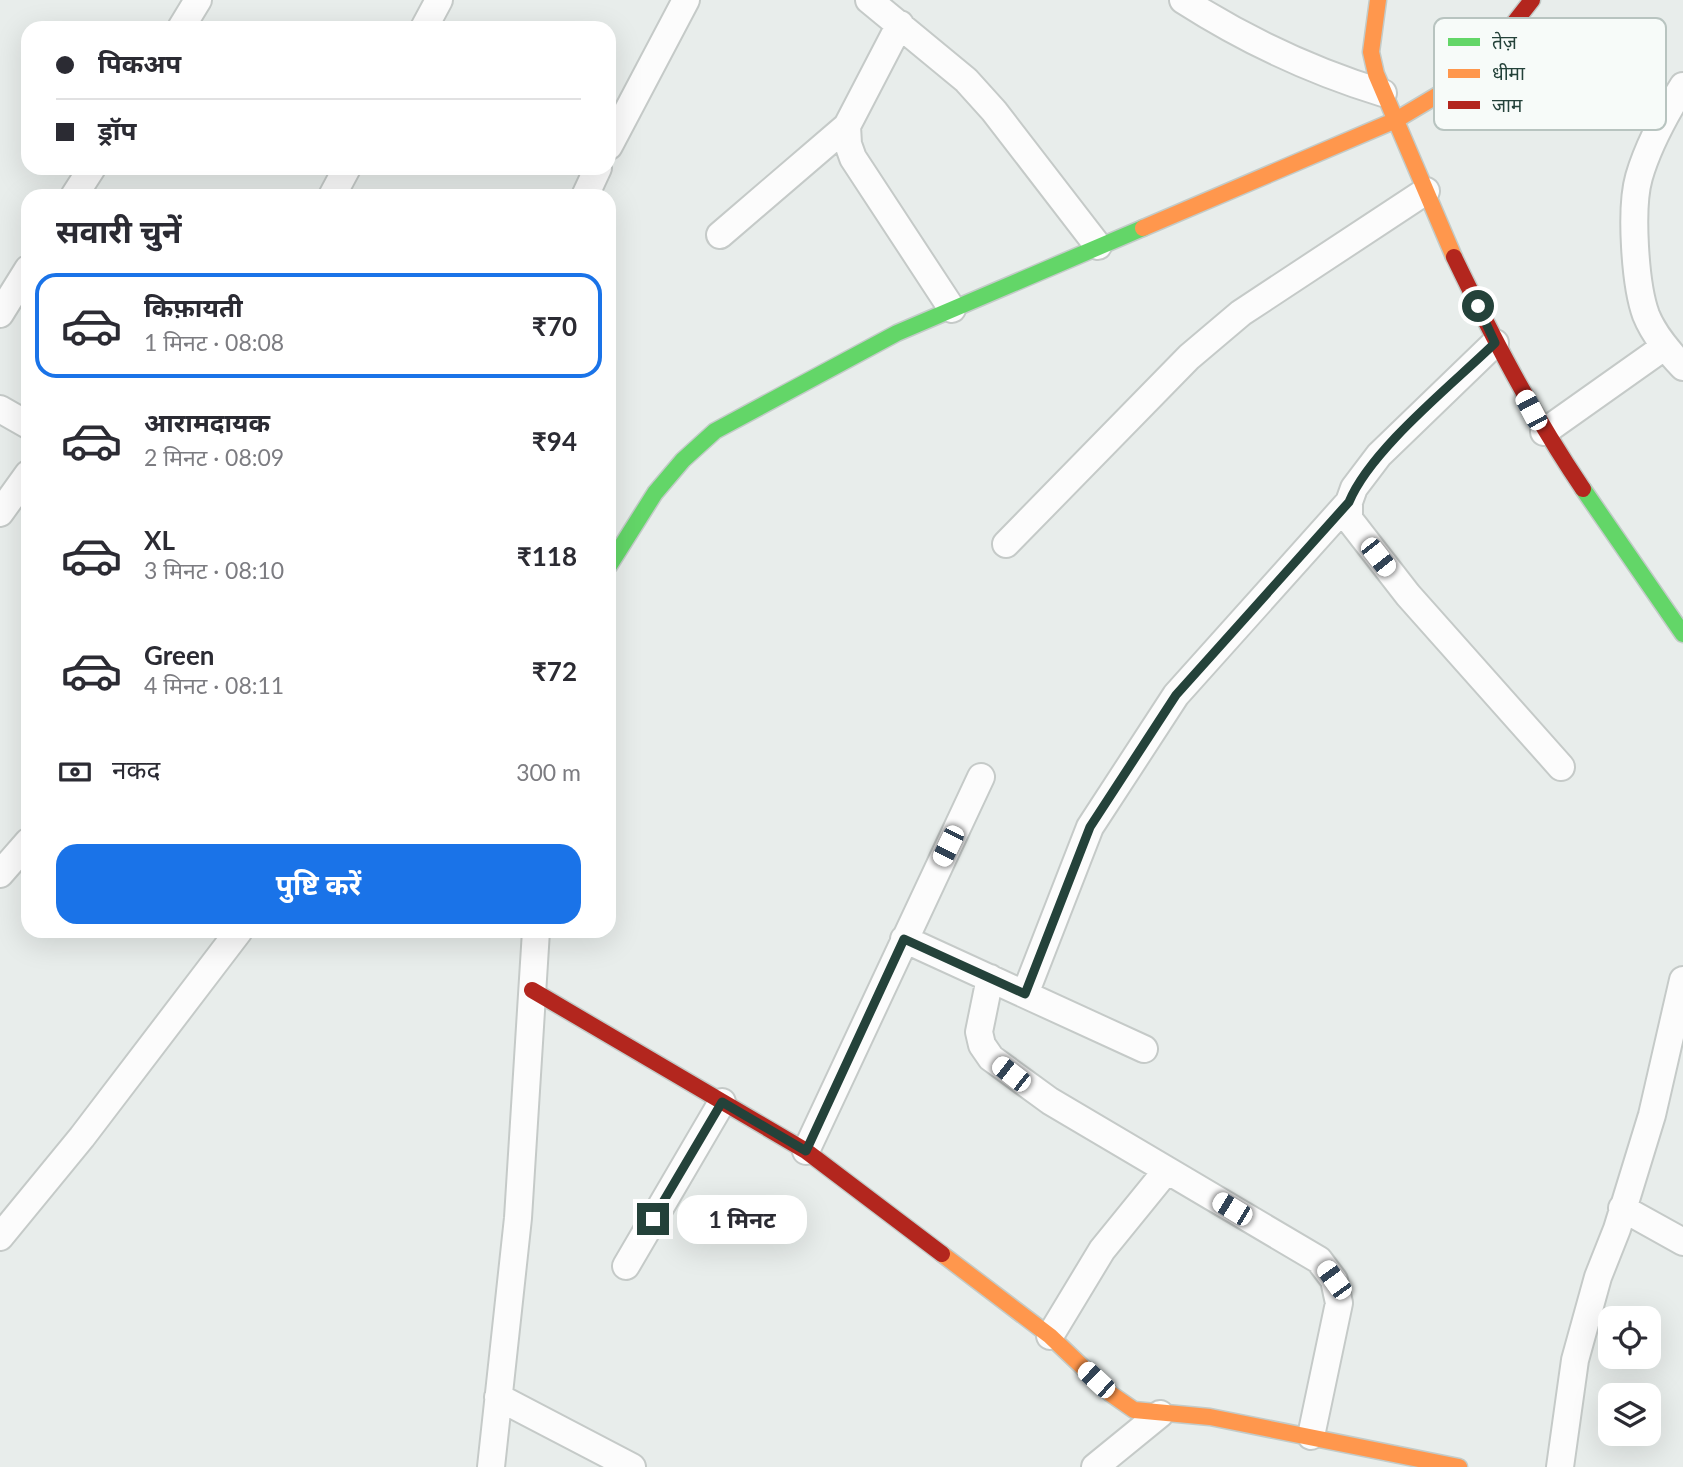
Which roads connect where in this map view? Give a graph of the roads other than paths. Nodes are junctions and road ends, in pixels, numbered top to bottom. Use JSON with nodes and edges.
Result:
{"nodes":[{"id":1,"x":198,"y":0,"type":"edge"},
{"id":2,"x":439,"y":0,"type":"edge"},
{"id":3,"x":687,"y":0,"type":"edge"},
{"id":4,"x":869,"y":0,"type":"edge"},
{"id":5,"x":1183,"y":0,"type":"edge"},
{"id":6,"x":1378,"y":0,"type":"edge"},
{"id":7,"x":1532,"y":0,"type":"edge"},
{"id":8,"x":1518,"y":18,"type":"edge"},
{"id":9,"x":185,"y":21,"type":"edge"},
{"id":10,"x":428,"y":21,"type":"edge"},
{"id":11,"x":900,"y":24,"type":"junction"},
{"id":12,"x":1683,"y":86,"type":"edge"},
{"id":13,"x":1383,"y":93,"type":"junction"},
{"id":14,"x":1434,"y":97,"type":"edge"},
{"id":15,"x":1666,"y":116,"type":"edge"},
{"id":16,"x":1396,"y":120,"type":"junction"},
{"id":17,"x":847,"y":126,"type":"junction"},
{"id":18,"x":1660,"y":130,"type":"edge"},
{"id":19,"x":616,"y":133,"type":"edge"},
{"id":20,"x":1426,"y":191,"type":"junction"},
{"id":21,"x":720,"y":235,"type":"dead end"},
{"id":22,"x":1098,"y":246,"type":"junction"},
{"id":23,"x":21,"y":280,"type":"edge"},
{"id":24,"x":952,"y":309,"type":"junction"},
{"id":25,"x":0,"y":314,"type":"edge"},
{"id":26,"x":1495,"y":343,"type":"junction"},
{"id":27,"x":1664,"y":347,"type":"junction"},
{"id":28,"x":1683,"y":367,"type":"edge"},
{"id":29,"x":0,"y":409,"type":"edge"},
{"id":30,"x":21,"y":421,"type":"edge"},
{"id":31,"x":1544,"y":432,"type":"junction"},
{"id":32,"x":21,"y":484,"type":"edge"},
{"id":33,"x":1349,"y":502,"type":"junction"},
{"id":34,"x":0,"y":513,"type":"edge"},
{"id":35,"x":1006,"y":544,"type":"dead end"},
{"id":36,"x":616,"y":555,"type":"edge"},
{"id":37,"x":1683,"y":634,"type":"edge"},
{"id":38,"x":1561,"y":767,"type":"dead end"},
{"id":39,"x":981,"y":777,"type":"dead end"},
{"id":40,"x":21,"y":850,"type":"edge"},
{"id":41,"x":0,"y":874,"type":"edge"},
{"id":42,"x":234,"y":938,"type":"edge"},
{"id":43,"x":536,"y":938,"type":"edge"},
{"id":44,"x":904,"y":939,"type":"junction"},
{"id":45,"x":990,"y":978,"type":"junction"},
{"id":46,"x":1683,"y":980,"type":"edge"},
{"id":47,"x":533,"y":990,"type":"junction"},
{"id":48,"x":1025,"y":994,"type":"junction"},
{"id":49,"x":1144,"y":1049,"type":"dead end"},
{"id":50,"x":722,"y":1102,"type":"junction"},
{"id":51,"x":806,"y":1151,"type":"junction"},
{"id":52,"x":1167,"y":1170,"type":"junction"},
{"id":53,"x":1620,"y":1218,"type":"junction"},
{"id":54,"x":0,"y":1237,"type":"edge"},
{"id":55,"x":1683,"y":1242,"type":"edge"},
{"id":56,"x":626,"y":1266,"type":"dead end"},
{"id":57,"x":1050,"y":1336,"type":"junction"},
{"id":58,"x":498,"y":1397,"type":"junction"},
{"id":59,"x":1160,"y":1414,"type":"junction"},
{"id":60,"x":1311,"y":1436,"type":"junction"},
{"id":61,"x":1421,"y":1463,"type":"edge"},
{"id":62,"x":491,"y":1467,"type":"edge"},
{"id":63,"x":632,"y":1467,"type":"edge"},
{"id":64,"x":1095,"y":1467,"type":"edge"},
{"id":65,"x":1459,"y":1467,"type":"edge"},
{"id":66,"x":1560,"y":1467,"type":"edge"}],
"edges":[{"from":1,"to":9,"type":"street"},
{"from":2,"to":10,"type":"street"},
{"from":3,"to":19,"type":"street"},
{"from":4,"to":11,"type":"street"},
{"from":5,"to":13,"type":"street"},
{"from":6,"to":13,"type":"street"},
{"from":7,"to":8,"type":"street"},
{"from":11,"to":17,"type":"street"},
{"from":11,"to":22,"type":"street"},
{"from":12,"to":15,"type":"street"},
{"from":13,"to":16,"type":"street"},
{"from":14,"to":16,"type":"street"},
{"from":16,"to":20,"type":"street"},
{"from":16,"to":22,"type":"street"},
{"from":17,"to":21,"type":"street"},
{"from":17,"to":24,"type":"street"},
{"from":18,"to":27,"type":"street"},
{"from":20,"to":26,"type":"street"},
{"from":20,"to":35,"type":"street"},
{"from":22,"to":24,"type":"street"},
{"from":23,"to":25,"type":"street"},
{"from":24,"to":36,"type":"street"},
{"from":26,"to":31,"type":"street"},
{"from":26,"to":33,"type":"street"},
{"from":27,"to":28,"type":"street"},
{"from":27,"to":31,"type":"street"},
{"from":29,"to":30,"type":"street"},
{"from":31,"to":37,"type":"street"},
{"from":32,"to":34,"type":"street"},
{"from":33,"to":38,"type":"street"},
{"from":33,"to":48,"type":"street"},
{"from":39,"to":44,"type":"street"},
{"from":40,"to":41,"type":"street"},
{"from":42,"to":54,"type":"street"},
{"from":43,"to":47,"type":"street"},
{"from":44,"to":45,"type":"street"},
{"from":44,"to":51,"type":"street"},
{"from":45,"to":48,"type":"street"},
{"from":45,"to":52,"type":"street"},
{"from":46,"to":53,"type":"street"},
{"from":47,"to":50,"type":"street"},
{"from":47,"to":58,"type":"street"},
{"from":48,"to":49,"type":"street"},
{"from":50,"to":51,"type":"street"},
{"from":50,"to":56,"type":"street"},
{"from":51,"to":57,"type":"street"},
{"from":52,"to":57,"type":"street"},
{"from":52,"to":60,"type":"street"},
{"from":53,"to":55,"type":"street"},
{"from":53,"to":66,"type":"street"},
{"from":57,"to":59,"type":"street"},
{"from":58,"to":62,"type":"street"},
{"from":58,"to":63,"type":"street"},
{"from":59,"to":60,"type":"street"},
{"from":59,"to":64,"type":"street"},
{"from":60,"to":61,"type":"street"},
{"from":61,"to":65,"type":"street"}]}
